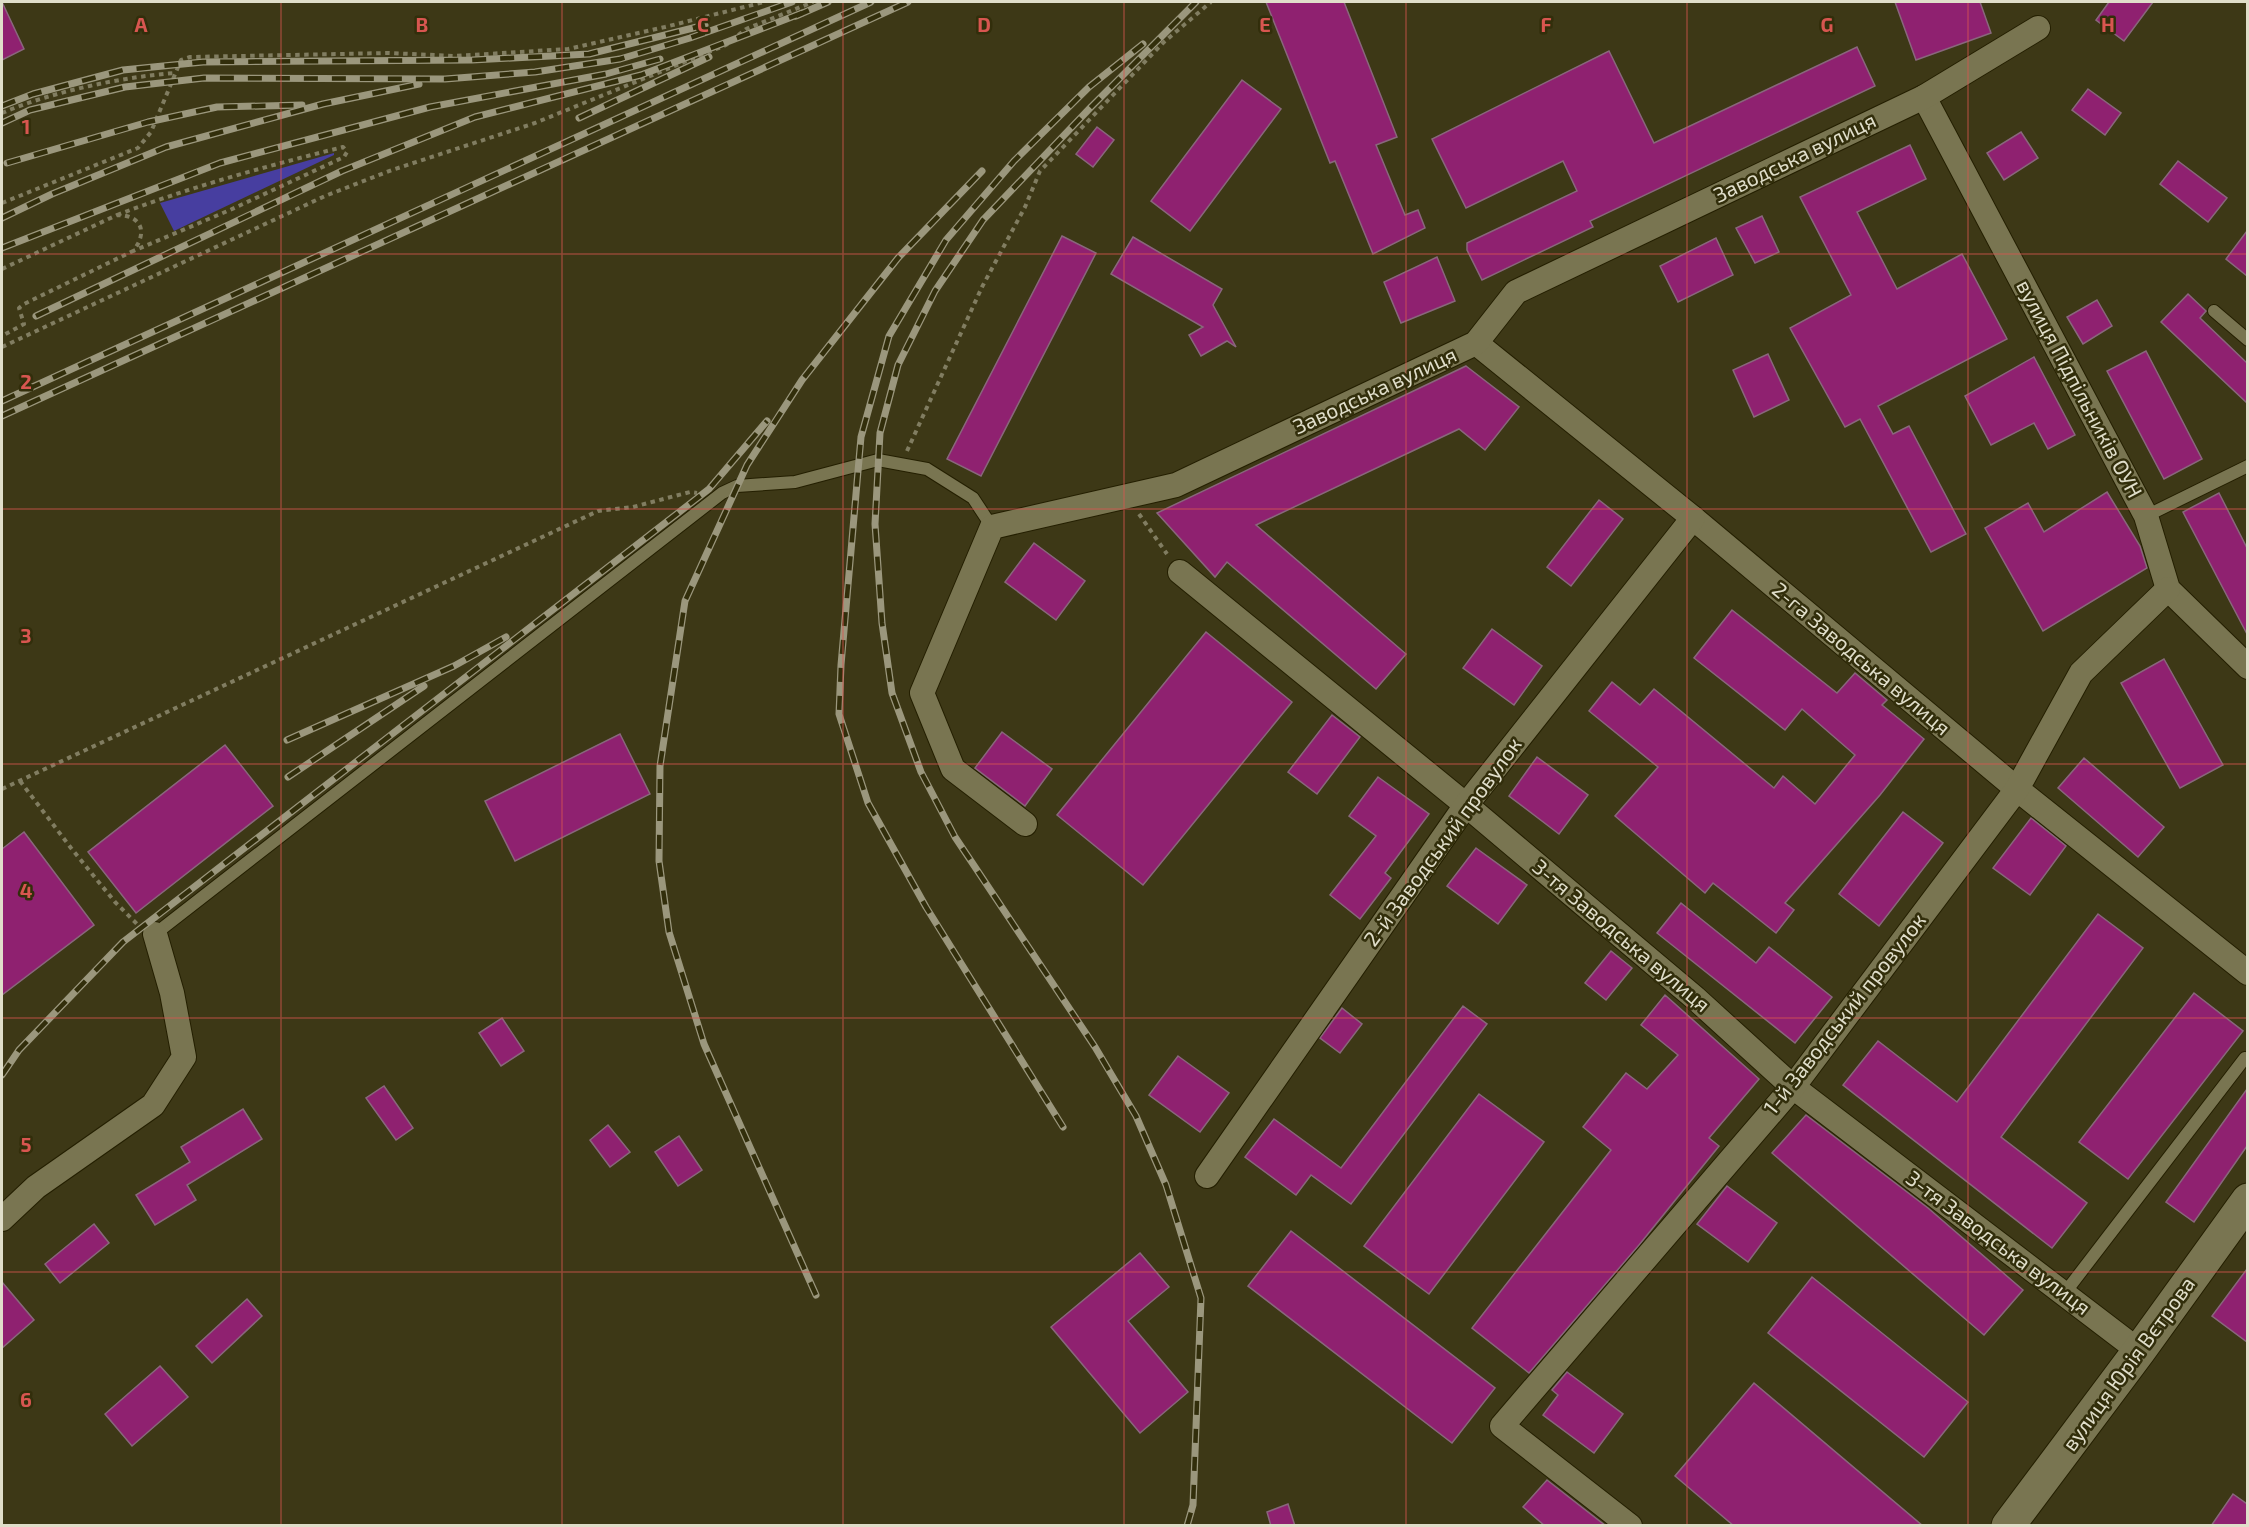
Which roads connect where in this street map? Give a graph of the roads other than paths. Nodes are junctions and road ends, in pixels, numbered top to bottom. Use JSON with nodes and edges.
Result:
{"nodes":[{"id":1,"x":2038,"y":28,"type":"dead end"},
{"id":2,"x":1924,"y":97,"type":"junction"},
{"id":3,"x":2214,"y":311,"type":"dead end"},
{"id":4,"x":2247,"y":340,"type":"edge"},
{"id":5,"x":1476,"y":343,"type":"junction"},
{"id":6,"x":2247,"y":466,"type":"edge"},
{"id":7,"x":2146,"y":516,"type":"junction"},
{"id":8,"x":1693,"y":518,"type":"junction"},
{"id":9,"x":992,"y":526,"type":"junction"},
{"id":10,"x":1180,"y":572,"type":"road end"},
{"id":11,"x":2168,"y":589,"type":"junction"},
{"id":12,"x":2247,"y":667,"type":"edge"},
{"id":13,"x":2017,"y":789,"type":"junction"},
{"id":14,"x":1466,"y":805,"type":"junction"},
{"id":15,"x":1025,"y":824,"type":"dead end"},
{"id":16,"x":155,"y":934,"type":"joint"},
{"id":17,"x":2247,"y":973,"type":"edge"},
{"id":18,"x":2245,"y":1058,"type":"dead end"},
{"id":19,"x":1793,"y":1087,"type":"junction"},
{"id":20,"x":1207,"y":1176,"type":"dead end"},
{"id":21,"x":2244,"y":1214,"type":"edge"},
{"id":22,"x":2,"y":1219,"type":"edge"},
{"id":23,"x":2064,"y":1294,"type":"junction"},
{"id":24,"x":2139,"y":1351,"type":"junction"},
{"id":25,"x":1630,"y":1526,"type":"edge"},
{"id":26,"x":2008,"y":1526,"type":"edge"}],
"edges":[{"from":1,"to":2,"type":"street","name":"Заводська вулиця"},
{"from":2,"to":5,"type":"street","name":"Заводська вулиця"},
{"from":2,"to":7,"type":"street","name":"вулиця Підпільників ОУН"},
{"from":3,"to":4,"type":"lane"},
{"from":5,"to":8,"type":"street","name":"2-га Заводська вулиця"},
{"from":5,"to":9,"type":"street","name":"Заводська вулиця"},
{"from":6,"to":7,"type":"lane"},
{"from":7,"to":11,"type":"street","name":"вулиця Підпільників ОУН"},
{"from":8,"to":13,"type":"street","name":"2-га Заводська вулиця"},
{"from":8,"to":14,"type":"street","name":"2-й Заводський провулок"},
{"from":9,"to":15,"type":"street"},
{"from":9,"to":16,"type":"lane"},
{"from":10,"to":14,"type":"street","name":"3-тя Заводська вулиця"},
{"from":11,"to":12,"type":"street","name":"вулиця Підпільників ОУН"},
{"from":11,"to":13,"type":"street","name":"1-й Заводський провулок"},
{"from":13,"to":17,"type":"street","name":"2-га Заводська вулиця"},
{"from":13,"to":19,"type":"street","name":"1-й Заводський провулок"},
{"from":14,"to":19,"type":"street","name":"3-тя Заводська вулиця"},
{"from":14,"to":20,"type":"street","name":"2-й Заводський провулок"},
{"from":16,"to":22,"type":"street"},
{"from":18,"to":23,"type":"lane"},
{"from":19,"to":23,"type":"street","name":"3-тя Заводська вулиця"},
{"from":19,"to":25,"type":"street","name":"1-й Заводський провулок"},
{"from":21,"to":24,"type":"street","name":"вулиця Юрія Вєтрова"},
{"from":23,"to":24,"type":"street","name":"3-тя Заводська вулиця"},
{"from":24,"to":26,"type":"street","name":"вулиця Юрія Вєтрова"}]}
